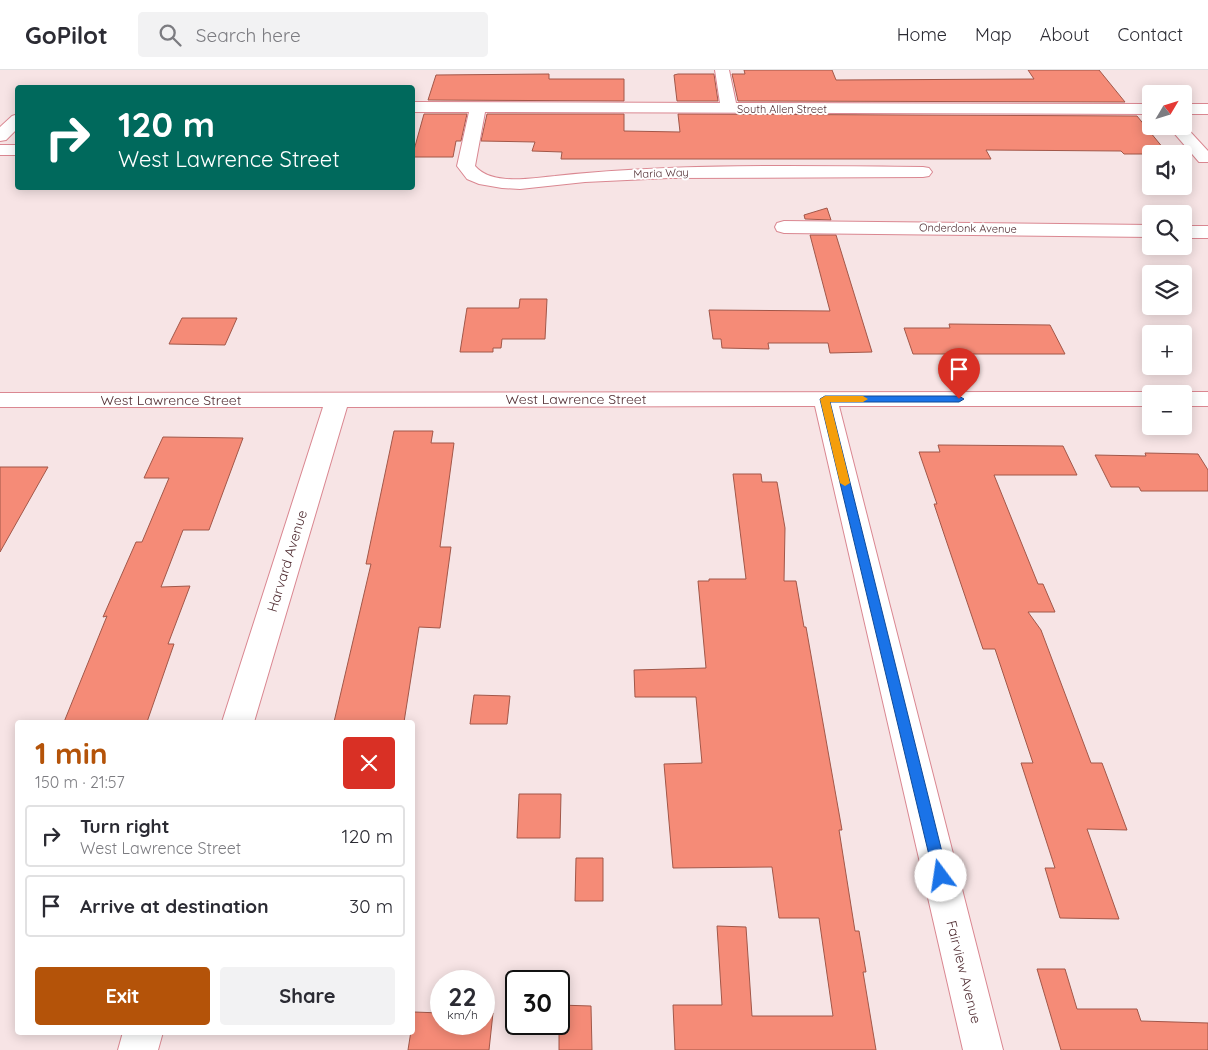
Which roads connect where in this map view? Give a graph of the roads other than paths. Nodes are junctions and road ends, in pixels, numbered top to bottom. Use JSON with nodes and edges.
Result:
{"nodes":[{"id":1,"x":722,"y":70,"type":"edge"},
{"id":2,"x":415,"y":107,"type":"edge"},
{"id":3,"x":478,"y":107,"type":"junction"},
{"id":4,"x":728,"y":109,"type":"junction"},
{"id":5,"x":1142,"y":109,"type":"edge"},
{"id":6,"x":1192,"y":109,"type":"edge"},
{"id":7,"x":1208,"y":109,"type":"edge"},
{"id":8,"x":15,"y":112,"type":"edge"},
{"id":9,"x":1184,"y":135,"type":"edge"},
{"id":10,"x":0,"y":136,"type":"edge"},
{"id":11,"x":0,"y":150,"type":"edge"},
{"id":12,"x":15,"y":150,"type":"edge"},
{"id":13,"x":1205,"y":158,"type":"dead end"},
{"id":14,"x":923,"y":172,"type":"dead end"},
{"id":15,"x":784,"y":227,"type":"dead end"},
{"id":16,"x":1142,"y":231,"type":"edge"},
{"id":17,"x":1192,"y":232,"type":"edge"},
{"id":18,"x":1208,"y":232,"type":"edge"},
{"id":19,"x":825,"y":399,"type":"junction"},
{"id":20,"x":1142,"y":399,"type":"edge"},
{"id":21,"x":1192,"y":399,"type":"edge"},
{"id":22,"x":1208,"y":399,"type":"edge"},
{"id":23,"x":0,"y":400,"type":"edge"},
{"id":24,"x":336,"y":400,"type":"junction"},
{"id":25,"x":239,"y":720,"type":"edge"},
{"id":26,"x":142,"y":1035,"type":"edge"},
{"id":27,"x":138,"y":1050,"type":"edge"},
{"id":28,"x":983,"y":1050,"type":"edge"}],
"edges":[{"from":1,"to":4,"type":"street"},
{"from":2,"to":3,"type":"street","name":"South Allen Street"},
{"from":3,"to":4,"type":"street","name":"South Allen Street"},
{"from":3,"to":14,"type":"street","name":"Maria Way"},
{"from":4,"to":5,"type":"street","name":"South Allen Street"},
{"from":6,"to":7,"type":"street"},
{"from":8,"to":10,"type":"street"},
{"from":9,"to":13,"type":"street"},
{"from":11,"to":12,"type":"street"},
{"from":15,"to":16,"type":"street","name":"Onderdonk Avenue"},
{"from":17,"to":18,"type":"street"},
{"from":19,"to":20,"type":"street","name":"West Lawrence Street"},
{"from":19,"to":24,"type":"street","name":"West Lawrence Street"},
{"from":19,"to":28,"type":"street","name":"Fairview Avenue"},
{"from":21,"to":22,"type":"street"},
{"from":23,"to":24,"type":"street","name":"West Lawrence Street"},
{"from":24,"to":25,"type":"street","name":"Harvard Avenue"},
{"from":26,"to":27,"type":"street"}]}
